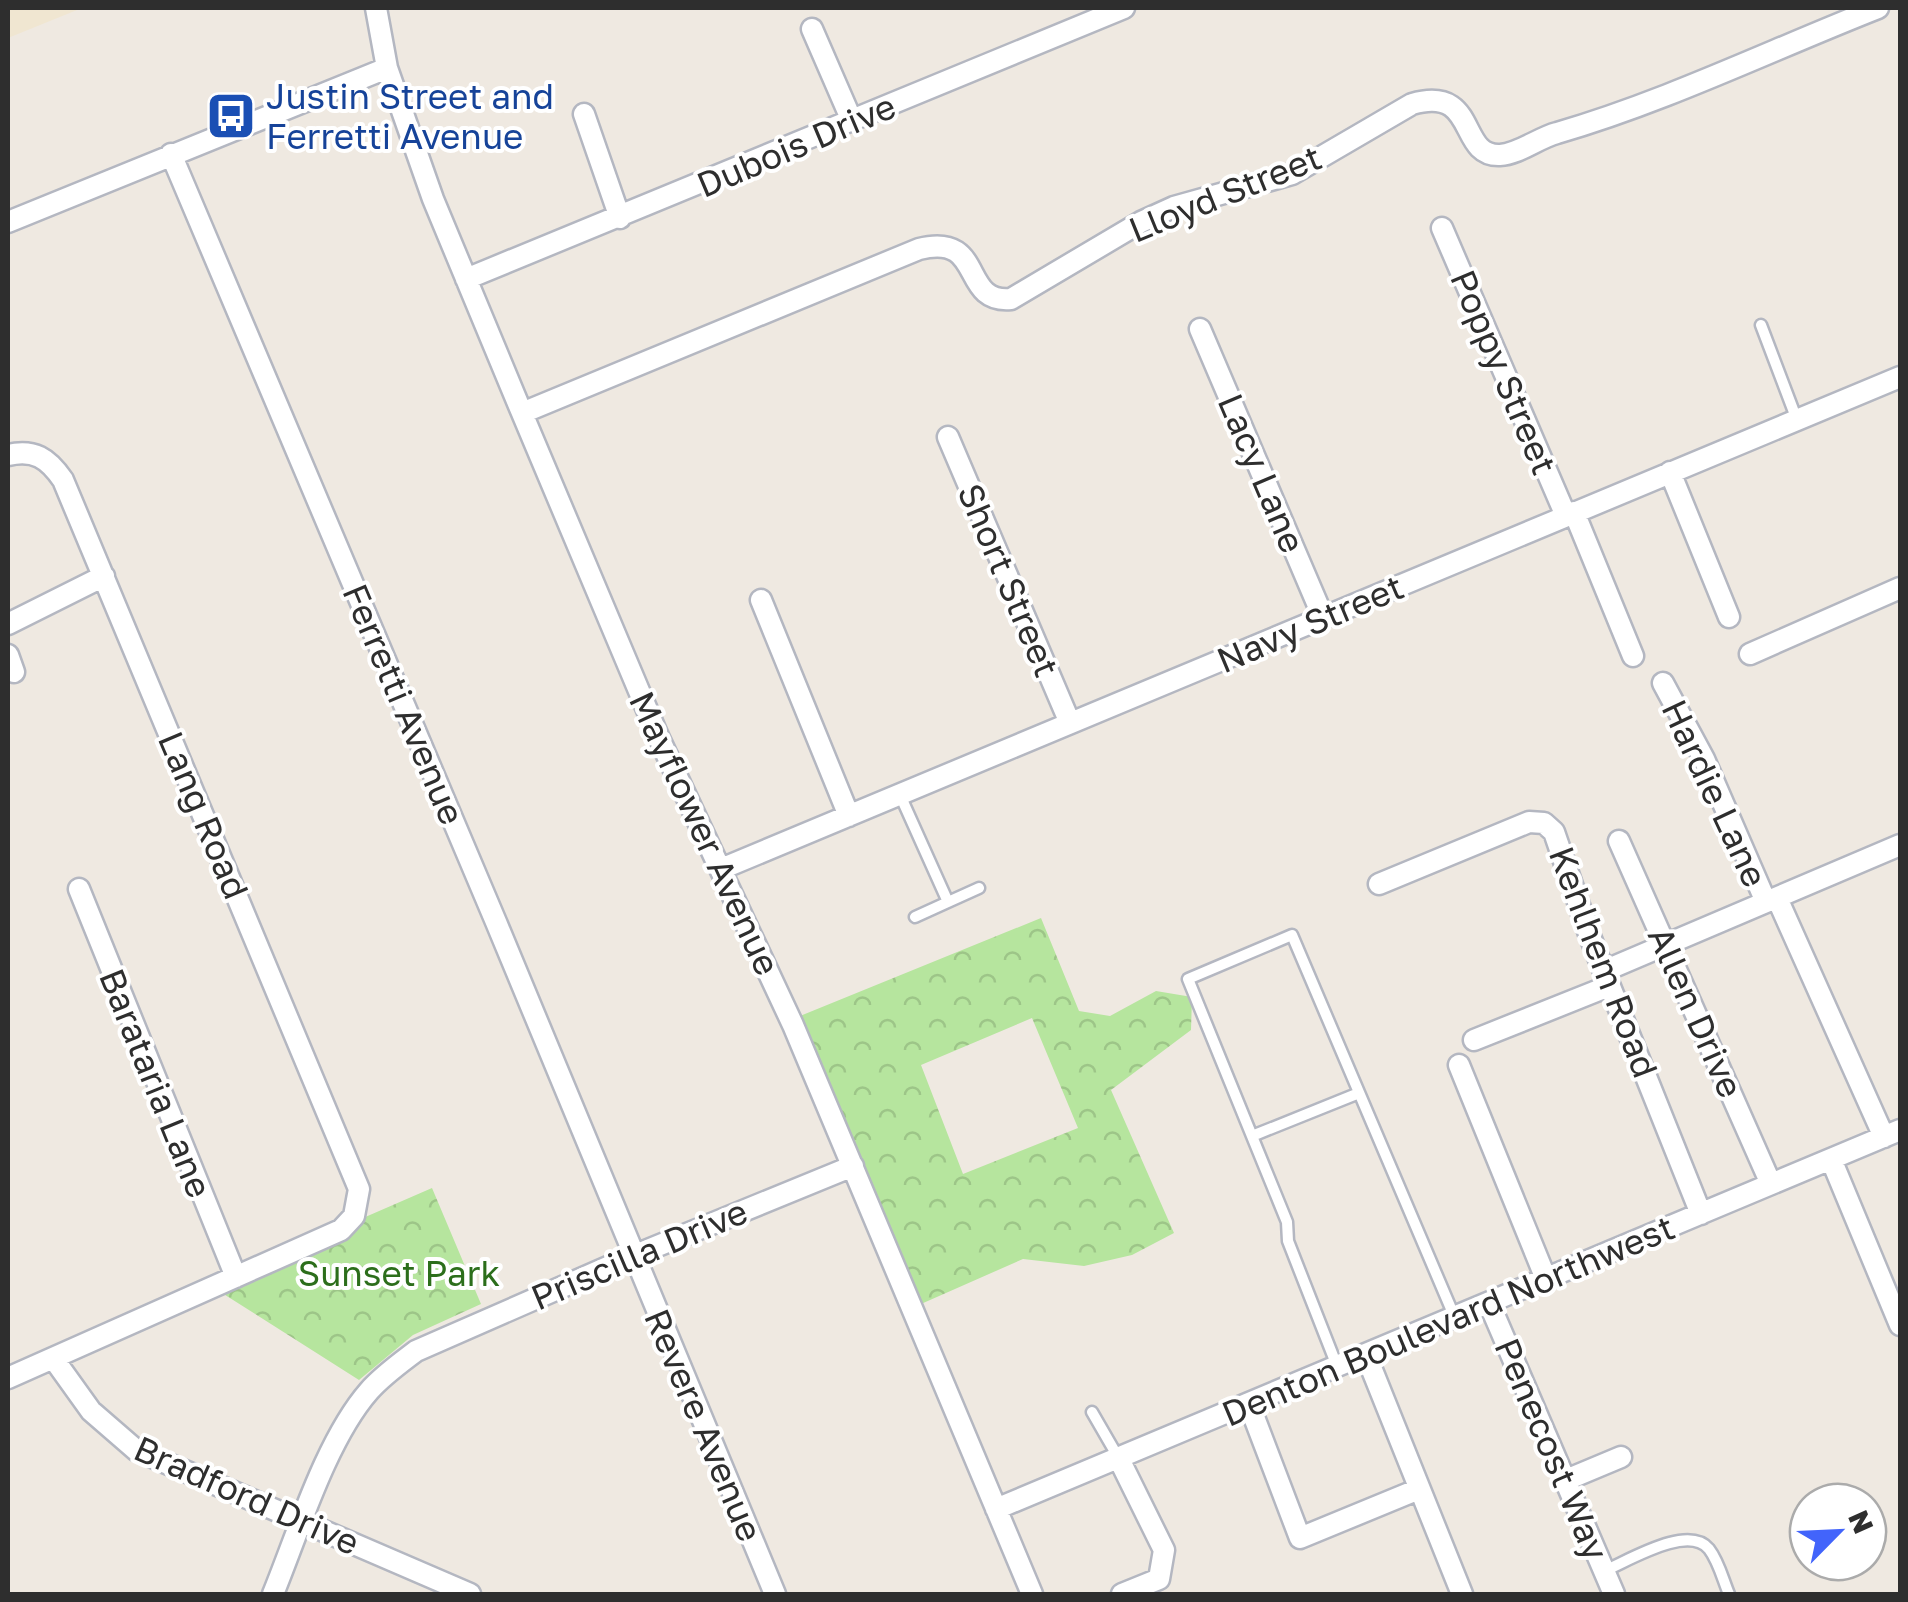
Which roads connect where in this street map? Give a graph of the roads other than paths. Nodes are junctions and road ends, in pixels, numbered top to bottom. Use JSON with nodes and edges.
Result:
{"nodes":[{"id":1,"x":376,"y":8,"type":"edge"},
{"id":2,"x":1124,"y":8,"type":"edge"},
{"id":3,"x":1878,"y":8,"type":"edge"},
{"id":4,"x":812,"y":29,"type":"dead end"},
{"id":5,"x":388,"y":68,"type":"junction"},
{"id":6,"x":584,"y":114,"type":"dead end"},
{"id":7,"x":852,"y":121,"type":"junction"},
{"id":8,"x":171,"y":154,"type":"junction"},
{"id":9,"x":620,"y":218,"type":"junction"},
{"id":10,"x":8,"y":222,"type":"edge"},
{"id":11,"x":1442,"y":228,"type":"dead end"},
{"id":12,"x":466,"y":279,"type":"junction"},
{"id":13,"x":1761,"y":325,"type":"dead end"},
{"id":14,"x":1200,"y":329,"type":"dead end"},
{"id":15,"x":1900,"y":377,"type":"edge"},
{"id":16,"x":522,"y":414,"type":"junction"},
{"id":17,"x":1797,"y":420,"type":"junction"},
{"id":18,"x":948,"y":437,"type":"dead end"},
{"id":19,"x":8,"y":455,"type":"edge"},
{"id":20,"x":1670,"y":472,"type":"junction"},
{"id":21,"x":1570,"y":514,"type":"junction"},
{"id":22,"x":104,"y":576,"type":"junction"},
{"id":23,"x":1900,"y":588,"type":"edge"},
{"id":24,"x":761,"y":600,"type":"dead end"},
{"id":25,"x":1323,"y":617,"type":"junction"},
{"id":26,"x":1730,"y":617,"type":"dead end"},
{"id":27,"x":8,"y":624,"type":"edge"},
{"id":28,"x":1750,"y":654,"type":"dead end"},
{"id":29,"x":1633,"y":656,"type":"dead end"},
{"id":30,"x":1663,"y":683,"type":"dead end"},
{"id":31,"x":1070,"y":723,"type":"junction"},
{"id":32,"x":900,"y":795,"type":"junction"},
{"id":33,"x":849,"y":816,"type":"junction"},
{"id":34,"x":1620,"y":841,"type":"dead end"},
{"id":35,"x":1900,"y":845,"type":"edge"},
{"id":36,"x":720,"y":869,"type":"junction"},
{"id":37,"x":1379,"y":884,"type":"dead end"},
{"id":38,"x":979,"y":888,"type":"dead end"},
{"id":39,"x":79,"y":889,"type":"dead end"},
{"id":40,"x":1772,"y":900,"type":"junction"},
{"id":41,"x":948,"y":902,"type":"junction"},
{"id":42,"x":915,"y":917,"type":"dead end"},
{"id":43,"x":1667,"y":944,"type":"junction"},
{"id":44,"x":1606,"y":978,"type":"junction"},
{"id":45,"x":1474,"y":1040,"type":"dead end"},
{"id":46,"x":1459,"y":1065,"type":"dead end"},
{"id":47,"x":1360,"y":1092,"type":"junction"},
{"id":48,"x":1892,"y":1134,"type":"edge"},
{"id":49,"x":1252,"y":1136,"type":"junction"},
{"id":50,"x":1831,"y":1159,"type":"junction"},
{"id":51,"x":853,"y":1166,"type":"junction"},
{"id":52,"x":1771,"y":1184,"type":"junction"},
{"id":53,"x":1701,"y":1214,"type":"junction"},
{"id":54,"x":632,"y":1256,"type":"junction"},
{"id":55,"x":236,"y":1276,"type":"junction"},
{"id":56,"x":1546,"y":1279,"type":"junction"},
{"id":57,"x":1489,"y":1303,"type":"junction"},
{"id":58,"x":1455,"y":1318,"type":"junction"},
{"id":59,"x":1900,"y":1325,"type":"edge"},
{"id":60,"x":1366,"y":1355,"type":"junction"},
{"id":61,"x":54,"y":1358,"type":"junction"},
{"id":62,"x":1337,"y":1367,"type":"junction"},
{"id":63,"x":8,"y":1378,"type":"edge"},
{"id":64,"x":1249,"y":1404,"type":"junction"},
{"id":65,"x":1092,"y":1412,"type":"dead end"},
{"id":66,"x":1118,"y":1457,"type":"junction"},
{"id":67,"x":1621,"y":1458,"type":"dead end"},
{"id":68,"x":1566,"y":1480,"type":"junction"},
{"id":69,"x":1419,"y":1489,"type":"junction"},
{"id":70,"x":996,"y":1510,"type":"junction"},
{"id":71,"x":302,"y":1521,"type":"junction"},
{"id":72,"x":1604,"y":1571,"type":"junction"},
{"id":73,"x":273,"y":1594,"type":"edge"},
{"id":74,"x":470,"y":1594,"type":"edge"},
{"id":75,"x":775,"y":1594,"type":"edge"},
{"id":76,"x":1032,"y":1594,"type":"edge"},
{"id":77,"x":1122,"y":1594,"type":"edge"},
{"id":78,"x":1462,"y":1594,"type":"edge"},
{"id":79,"x":1614,"y":1594,"type":"edge"},
{"id":80,"x":1729,"y":1594,"type":"edge"}],
"edges":[{"from":1,"to":5,"type":"street","name":"Mayflower Avenue"},
{"from":2,"to":7,"type":"street","name":"Dubois Drive"},
{"from":3,"to":16,"type":"street","name":"Lloyd Street"},
{"from":4,"to":7,"type":"street"},
{"from":5,"to":8,"type":"street"},
{"from":5,"to":12,"type":"street","name":"Mayflower Avenue"},
{"from":6,"to":9,"type":"street"},
{"from":7,"to":9,"type":"street","name":"Dubois Drive"},
{"from":8,"to":10,"type":"street"},
{"from":8,"to":54,"type":"street","name":"Ferretti Avenue"},
{"from":9,"to":12,"type":"street","name":"Dubois Drive"},
{"from":11,"to":21,"type":"street","name":"Poppy Street"},
{"from":12,"to":16,"type":"street","name":"Mayflower Avenue"},
{"from":13,"to":17,"type":"lane"},
{"from":14,"to":25,"type":"street","name":"Lacy Lane"},
{"from":15,"to":17,"type":"street","name":"Navy Street"},
{"from":16,"to":36,"type":"street","name":"Mayflower Avenue"},
{"from":17,"to":20,"type":"street","name":"Navy Street"},
{"from":18,"to":31,"type":"street","name":"Short Street"},
{"from":19,"to":22,"type":"street","name":"Lang Road"},
{"from":20,"to":21,"type":"street","name":"Navy Street"},
{"from":20,"to":26,"type":"street"},
{"from":21,"to":25,"type":"street","name":"Navy Street"},
{"from":21,"to":29,"type":"street","name":"Poppy Street"},
{"from":22,"to":27,"type":"street"},
{"from":22,"to":55,"type":"street","name":"Lang Road"},
{"from":23,"to":28,"type":"street"},
{"from":24,"to":33,"type":"street"},
{"from":25,"to":31,"type":"street","name":"Navy Street"},
{"from":30,"to":40,"type":"street","name":"Hardie Lane"},
{"from":31,"to":32,"type":"street","name":"Navy Street"},
{"from":32,"to":33,"type":"street","name":"Navy Street"},
{"from":32,"to":41,"type":"lane"},
{"from":33,"to":36,"type":"street","name":"Navy Street"},
{"from":34,"to":43,"type":"street","name":"Allen Drive"},
{"from":35,"to":40,"type":"street"},
{"from":36,"to":51,"type":"street","name":"Mayflower Avenue"},
{"from":37,"to":44,"type":"street","name":"Kehlhem Road"},
{"from":38,"to":41,"type":"lane"},
{"from":39,"to":55,"type":"street","name":"Barataria Lane"},
{"from":40,"to":43,"type":"street"},
{"from":40,"to":48,"type":"street","name":"Hardie Lane"},
{"from":41,"to":42,"type":"lane"},
{"from":43,"to":44,"type":"street"},
{"from":43,"to":52,"type":"street","name":"Allen Drive"},
{"from":44,"to":45,"type":"street"},
{"from":44,"to":53,"type":"street","name":"Kehlhem Road"},
{"from":46,"to":56,"type":"street"},
{"from":47,"to":49,"type":"lane"},
{"from":47,"to":49,"type":"lane"},
{"from":47,"to":58,"type":"lane"},
{"from":48,"to":50,"type":"street","name":"Denton Boulevard Northwest"},
{"from":49,"to":62,"type":"lane"},
{"from":50,"to":52,"type":"street","name":"Denton Boulevard Northwest"},
{"from":50,"to":59,"type":"street"},
{"from":51,"to":54,"type":"street","name":"Priscilla Drive"},
{"from":51,"to":70,"type":"street","name":"Mayflower Avenue"},
{"from":52,"to":53,"type":"street","name":"Denton Boulevard Northwest"},
{"from":53,"to":56,"type":"street","name":"Denton Boulevard Northwest"},
{"from":54,"to":71,"type":"street","name":"Priscilla Drive"},
{"from":54,"to":75,"type":"street","name":"Revere Avenue"},
{"from":55,"to":61,"type":"street"},
{"from":56,"to":57,"type":"street","name":"Denton Boulevard Northwest"},
{"from":57,"to":58,"type":"street","name":"Denton Boulevard Northwest"},
{"from":57,"to":68,"type":"street","name":"Penecost Way"},
{"from":58,"to":60,"type":"street","name":"Denton Boulevard Northwest"},
{"from":60,"to":62,"type":"street","name":"Denton Boulevard Northwest"},
{"from":60,"to":69,"type":"street"},
{"from":61,"to":63,"type":"street"},
{"from":61,"to":71,"type":"street","name":"Bradford Drive"},
{"from":62,"to":64,"type":"street","name":"Denton Boulevard Northwest"},
{"from":64,"to":66,"type":"street","name":"Denton Boulevard Northwest"},
{"from":64,"to":69,"type":"street"},
{"from":65,"to":66,"type":"lane"},
{"from":66,"to":70,"type":"street","name":"Denton Boulevard Northwest"},
{"from":66,"to":77,"type":"street"},
{"from":67,"to":68,"type":"street"},
{"from":68,"to":72,"type":"street","name":"Penecost Way"},
{"from":69,"to":78,"type":"street"},
{"from":70,"to":76,"type":"street","name":"Mayflower Avenue"},
{"from":71,"to":73,"type":"street","name":"Priscilla Drive"},
{"from":71,"to":74,"type":"street","name":"Bradford Drive"},
{"from":72,"to":79,"type":"street","name":"Penecost Way"},
{"from":72,"to":80,"type":"lane"}]}
